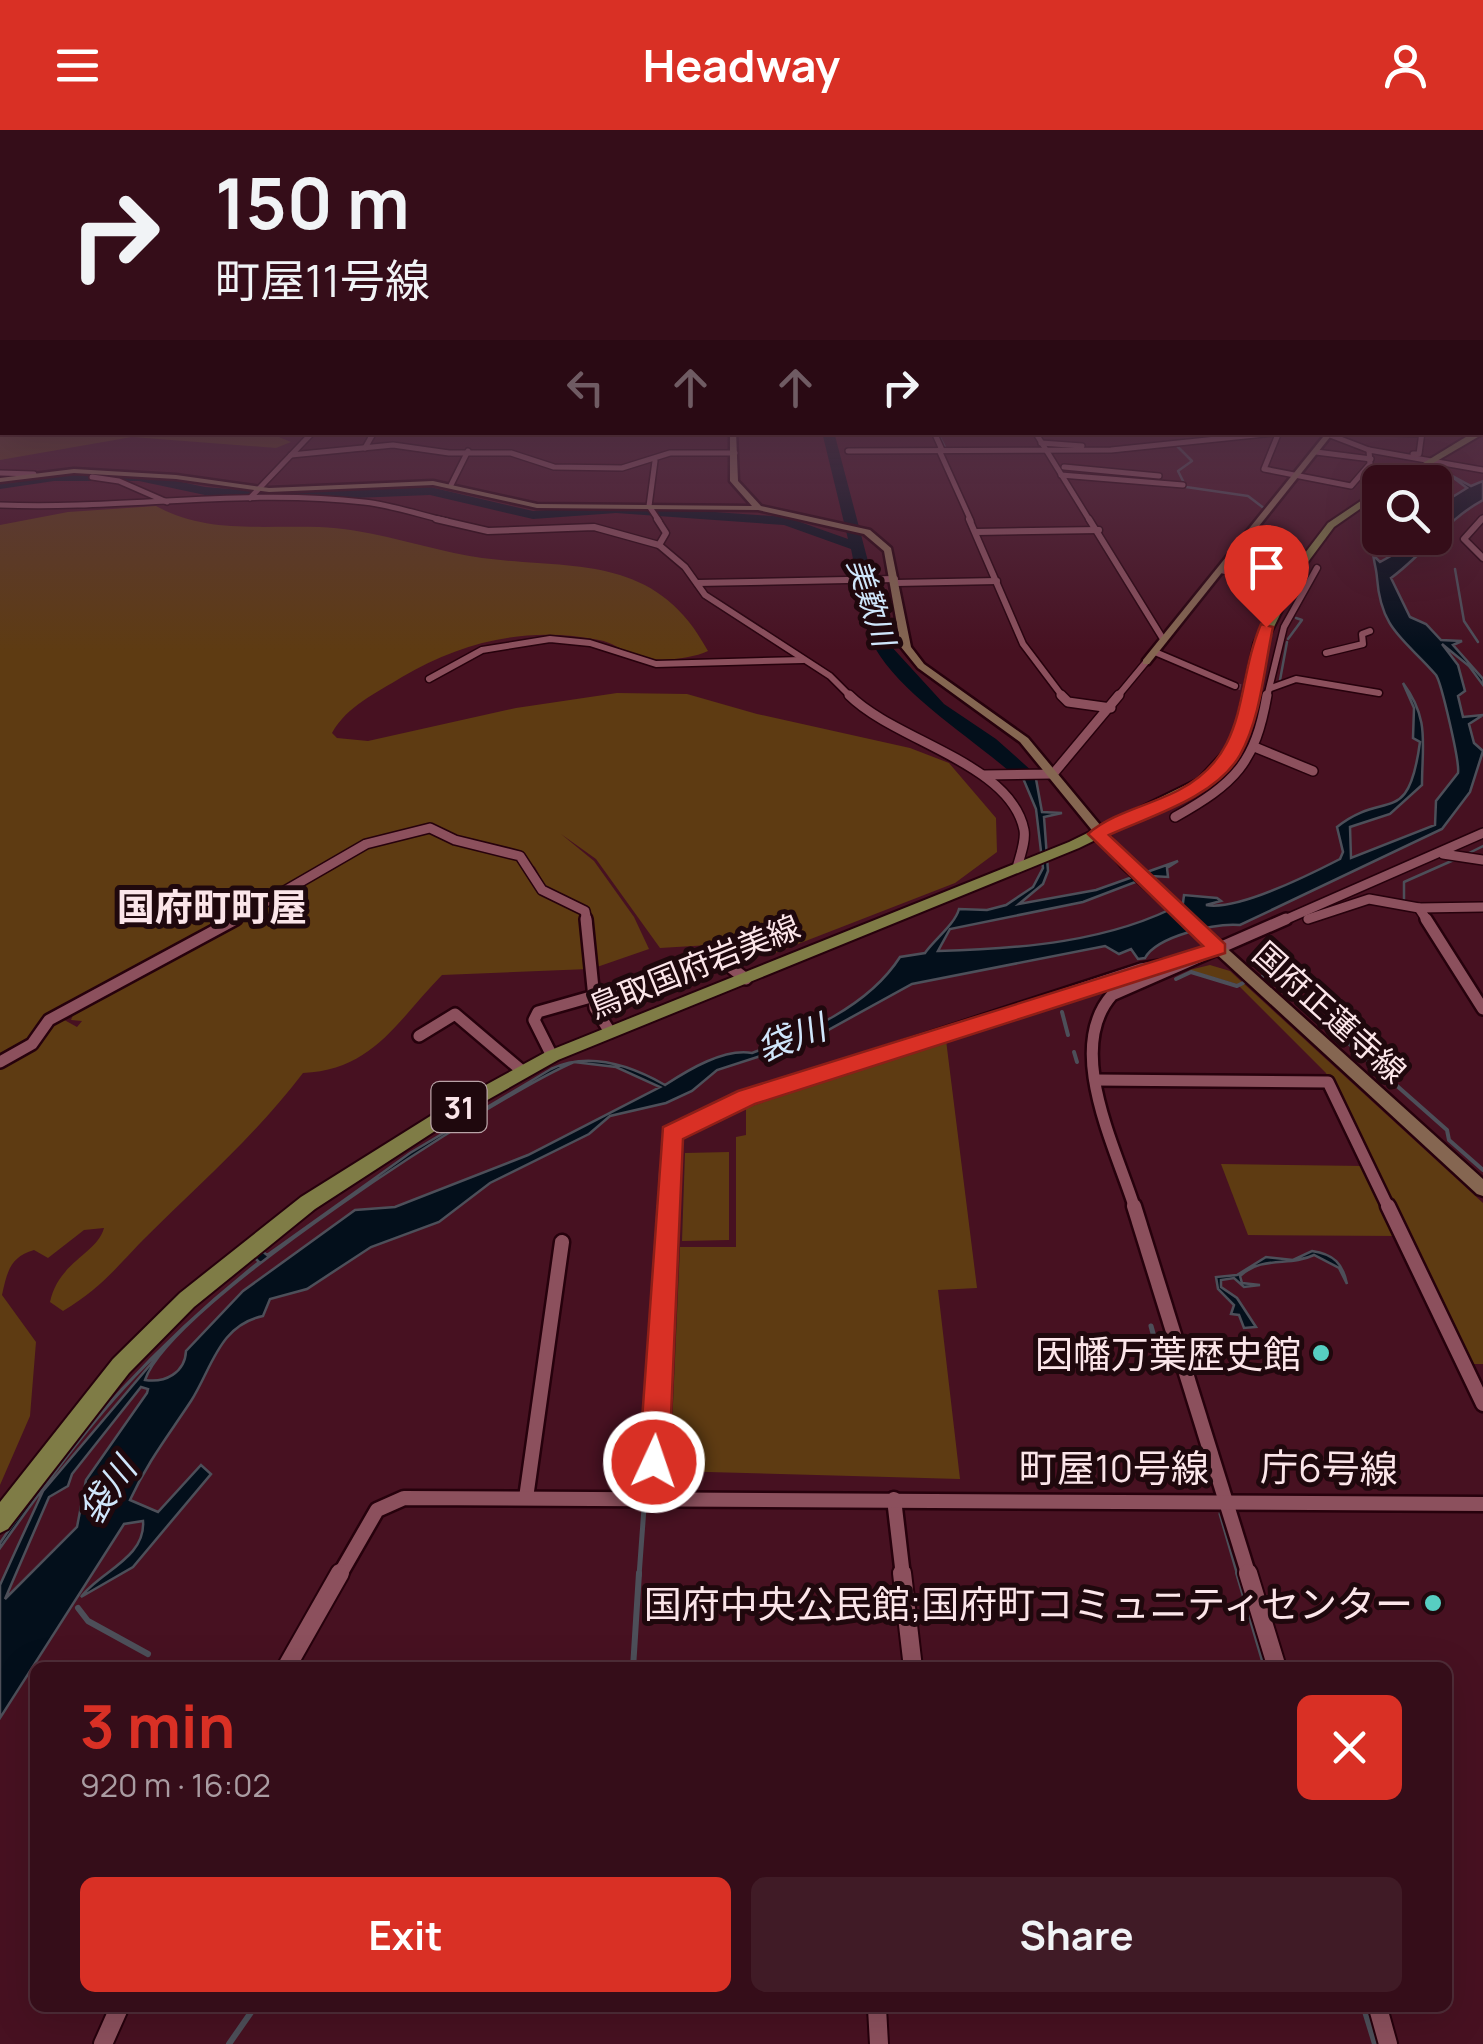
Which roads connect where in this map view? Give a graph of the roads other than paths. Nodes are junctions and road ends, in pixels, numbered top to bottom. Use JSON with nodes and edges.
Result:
{"nodes":[{"id":1,"x":274,"y":472,"type":"edge"},
{"id":2,"x":457,"y":472,"type":"edge"},
{"id":3,"x":653,"y":472,"type":"edge"},
{"id":4,"x":734,"y":472,"type":"edge"},
{"id":5,"x":950,"y":472,"type":"edge"},
{"id":6,"x":1059,"y":472,"type":"edge"},
{"id":7,"x":1132,"y":472,"type":"edge"},
{"id":8,"x":1158,"y":472,"type":"edge"},
{"id":9,"x":1277,"y":472,"type":"edge"},
{"id":10,"x":1299,"y":472,"type":"edge"},
{"id":11,"x":1362,"y":472,"type":"edge"},
{"id":12,"x":95,"y":475,"type":"junction"},
{"id":13,"x":1061,"y":475,"type":"junction"},
{"id":14,"x":1159,"y":476,"type":"junction"},
{"id":15,"x":0,"y":477,"type":"edge"},
{"id":16,"x":1294,"y":478,"type":"junction"},
{"id":17,"x":1165,"y":484,"type":"junction"},
{"id":18,"x":451,"y":485,"type":"junction"},
{"id":19,"x":1183,"y":485,"type":"dead end"},
{"id":20,"x":254,"y":494,"type":"junction"},
{"id":21,"x":206,"y":498,"type":"junction"},
{"id":22,"x":292,"y":501,"type":"junction"},
{"id":23,"x":167,"y":502,"type":"junction"},
{"id":24,"x":1362,"y":503,"type":"edge"},
{"id":25,"x":0,"y":505,"type":"edge"},
{"id":26,"x":649,"y":506,"type":"junction"},
{"id":27,"x":758,"y":508,"type":"junction"},
{"id":28,"x":1483,"y":518,"type":"edge"},
{"id":29,"x":1099,"y":530,"type":"junction"},
{"id":30,"x":976,"y":532,"type":"junction"},
{"id":31,"x":660,"y":545,"type":"junction"},
{"id":32,"x":1483,"y":558,"type":"edge"},
{"id":33,"x":1318,"y":568,"type":"dead end"},
{"id":34,"x":1221,"y":570,"type":"junction"},
{"id":35,"x":1279,"y":572,"type":"dead end"},
{"id":36,"x":892,"y":580,"type":"junction"},
{"id":37,"x":997,"y":582,"type":"junction"},
{"id":38,"x":697,"y":583,"type":"junction"},
{"id":39,"x":1276,"y":583,"type":"junction"},
{"id":40,"x":1257,"y":605,"type":"dead end"},
{"id":41,"x":1370,"y":632,"type":"dead end"},
{"id":42,"x":1163,"y":639,"type":"junction"},
{"id":43,"x":1155,"y":652,"type":"junction"},
{"id":44,"x":1326,"y":653,"type":"dead end"},
{"id":45,"x":808,"y":660,"type":"junction"},
{"id":46,"x":1146,"y":662,"type":"joint"},
{"id":47,"x":429,"y":679,"type":"dead end"},
{"id":48,"x":1235,"y":686,"type":"tunnel mouth"},
{"id":49,"x":1271,"y":688,"type":"junction"},
{"id":50,"x":1379,"y":693,"type":"dead end"},
{"id":51,"x":1112,"y":708,"type":"junction"},
{"id":52,"x":1257,"y":748,"type":"junction"},
{"id":53,"x":1313,"y":771,"type":"dead end"},
{"id":54,"x":1053,"y":774,"type":"junction"},
{"id":55,"x":982,"y":775,"type":"junction"},
{"id":56,"x":1174,"y":817,"type":"dead end"},
{"id":57,"x":1483,"y":833,"type":"edge"},
{"id":58,"x":1097,"y":834,"type":"junction"},
{"id":59,"x":1443,"y":854,"type":"junction"},
{"id":60,"x":1483,"y":860,"type":"edge"},
{"id":61,"x":1024,"y":865,"type":"junction"},
{"id":62,"x":1483,"y":907,"type":"edge"},
{"id":63,"x":1419,"y":908,"type":"junction"},
{"id":64,"x":1284,"y":922,"type":"junction"},
{"id":65,"x":1218,"y":948,"type":"junction"},
{"id":66,"x":1181,"y":964,"type":"junction"},
{"id":67,"x":746,"y":980,"type":"junction"},
{"id":68,"x":597,"y":995,"type":"junction"},
{"id":69,"x":1483,"y":1010,"type":"edge"},
{"id":70,"x":610,"y":1032,"type":"junction"},
{"id":71,"x":419,"y":1036,"type":"dead end"},
{"id":72,"x":552,"y":1056,"type":"junction"},
{"id":73,"x":0,"y":1062,"type":"edge"},
{"id":74,"x":521,"y":1070,"type":"junction"},
{"id":75,"x":1095,"y":1080,"type":"junction"},
{"id":76,"x":1483,"y":1189,"type":"edge"},
{"id":77,"x":562,"y":1242,"type":"dead end"},
{"id":78,"x":1483,"y":1404,"type":"edge"},
{"id":79,"x":526,"y":1498,"type":"junction"},
{"id":80,"x":652,"y":1498,"type":"junction"},
{"id":81,"x":894,"y":1499,"type":"junction"},
{"id":82,"x":1228,"y":1501,"type":"junction"},
{"id":83,"x":1483,"y":1504,"type":"edge"},
{"id":84,"x":0,"y":1521,"type":"edge"},
{"id":85,"x":289,"y":1662,"type":"edge"},
{"id":86,"x":912,"y":1662,"type":"edge"},
{"id":87,"x":1275,"y":1662,"type":"edge"},
{"id":88,"x":117,"y":2012,"type":"edge"},
{"id":89,"x":877,"y":2012,"type":"edge"},
{"id":90,"x":1379,"y":2012,"type":"edge"},
{"id":91,"x":103,"y":2044,"type":"edge"},
{"id":92,"x":878,"y":2044,"type":"edge"},
{"id":93,"x":1388,"y":2044,"type":"edge"}],
"edges":[{"from":1,"to":20,"type":"street"},
{"from":2,"to":18,"type":"street"},
{"from":3,"to":26,"type":"street"},
{"from":4,"to":27,"type":"street"},
{"from":5,"to":30,"type":"street"},
{"from":6,"to":13,"type":"street"},
{"from":7,"to":14,"type":"street"},
{"from":8,"to":14,"type":"street"},
{"from":9,"to":16,"type":"street"},
{"from":10,"to":16,"type":"street"},
{"from":11,"to":16,"type":"street"},
{"from":12,"to":15,"type":"street","name":"国府正蓮寺線"},
{"from":12,"to":20,"type":"street","name":"国府正蓮寺線"},
{"from":12,"to":23,"type":"street"},
{"from":13,"to":17,"type":"street"},
{"from":13,"to":29,"type":"street"},
{"from":14,"to":17,"type":"street"},
{"from":16,"to":34,"type":"street"},
{"from":17,"to":19,"type":"street"},
{"from":18,"to":20,"type":"street","name":"国府正蓮寺線"},
{"from":18,"to":26,"type":"street","name":"国府正蓮寺線"},
{"from":20,"to":21,"type":"street"},
{"from":20,"to":22,"type":"street"},
{"from":21,"to":22,"type":"street"},
{"from":21,"to":23,"type":"street"},
{"from":22,"to":31,"type":"street"},
{"from":23,"to":25,"type":"street"},
{"from":24,"to":58,"type":"main road","name":"鳥取国府岩美線","number":"31"},
{"from":26,"to":27,"type":"street","name":"国府正蓮寺線"},
{"from":26,"to":31,"type":"street"},
{"from":27,"to":36,"type":"street","name":"国府正蓮寺線"},
{"from":28,"to":32,"type":"street"},
{"from":29,"to":30,"type":"street"},
{"from":29,"to":42,"type":"street"},
{"from":30,"to":37,"type":"street"},
{"from":31,"to":38,"type":"street"},
{"from":33,"to":49,"type":"street"},
{"from":34,"to":39,"type":"street"},
{"from":34,"to":42,"type":"street"},
{"from":35,"to":39,"type":"street"},
{"from":36,"to":37,"type":"street"},
{"from":36,"to":38,"type":"street"},
{"from":36,"to":54,"type":"street","name":"国府正蓮寺線"},
{"from":37,"to":51,"type":"street"},
{"from":38,"to":45,"type":"street"},
{"from":39,"to":40,"type":"street"},
{"from":41,"to":44,"type":"street"},
{"from":42,"to":43,"type":"street"},
{"from":43,"to":46,"type":"street"},
{"from":43,"to":48,"type":"street"},
{"from":45,"to":47,"type":"street"},
{"from":45,"to":55,"type":"street"},
{"from":46,"to":51,"type":"street"},
{"from":49,"to":50,"type":"street"},
{"from":49,"to":52,"type":"street"},
{"from":51,"to":54,"type":"street"},
{"from":52,"to":53,"type":"street"},
{"from":52,"to":56,"type":"street"},
{"from":54,"to":55,"type":"street"},
{"from":54,"to":58,"type":"street","name":"国府正蓮寺線"},
{"from":55,"to":61,"type":"street"},
{"from":57,"to":59,"type":"street"},
{"from":58,"to":61,"type":"main road","name":"鳥取国府岩美線","number":"31"},
{"from":58,"to":65,"type":"street","name":"国府正蓮寺線"},
{"from":59,"to":60,"type":"street"},
{"from":59,"to":64,"type":"street"},
{"from":61,"to":67,"type":"main road","name":"鳥取国府岩美線","number":"31"},
{"from":62,"to":63,"type":"street"},
{"from":63,"to":64,"type":"street"},
{"from":63,"to":69,"type":"street"},
{"from":64,"to":65,"type":"street","name":"町屋10号線"},
{"from":65,"to":66,"type":"street","name":"町屋10号線"},
{"from":65,"to":76,"type":"street","name":"国府正蓮寺線"},
{"from":66,"to":75,"type":"street","name":"町屋10号線"},
{"from":66,"to":80,"type":"street"},
{"from":67,"to":68,"type":"street"},
{"from":67,"to":70,"type":"main road","name":"鳥取国府岩美線","number":"31"},
{"from":68,"to":70,"type":"street"},
{"from":68,"to":72,"type":"street"},
{"from":68,"to":73,"type":"street"},
{"from":70,"to":72,"type":"main road","name":"鳥取国府岩美線","number":"31"},
{"from":71,"to":74,"type":"street"},
{"from":72,"to":74,"type":"main road","name":"鳥取国府岩美線","number":"31"},
{"from":74,"to":84,"type":"main road","name":"鳥取国府岩美線","number":"31"},
{"from":75,"to":78,"type":"street"},
{"from":75,"to":82,"type":"street","name":"町屋10号線"},
{"from":77,"to":79,"type":"street"},
{"from":79,"to":80,"type":"street","name":"町屋10号線"},
{"from":79,"to":85,"type":"street","name":"町屋10号線"},
{"from":80,"to":81,"type":"street","name":"町屋10号線"},
{"from":81,"to":82,"type":"street","name":"町屋10号線"},
{"from":81,"to":86,"type":"street"},
{"from":82,"to":83,"type":"street","name":"庁6号線"},
{"from":82,"to":87,"type":"street","name":"庁6号線"},
{"from":88,"to":91,"type":"street"},
{"from":89,"to":92,"type":"street"},
{"from":90,"to":93,"type":"street"}]}
